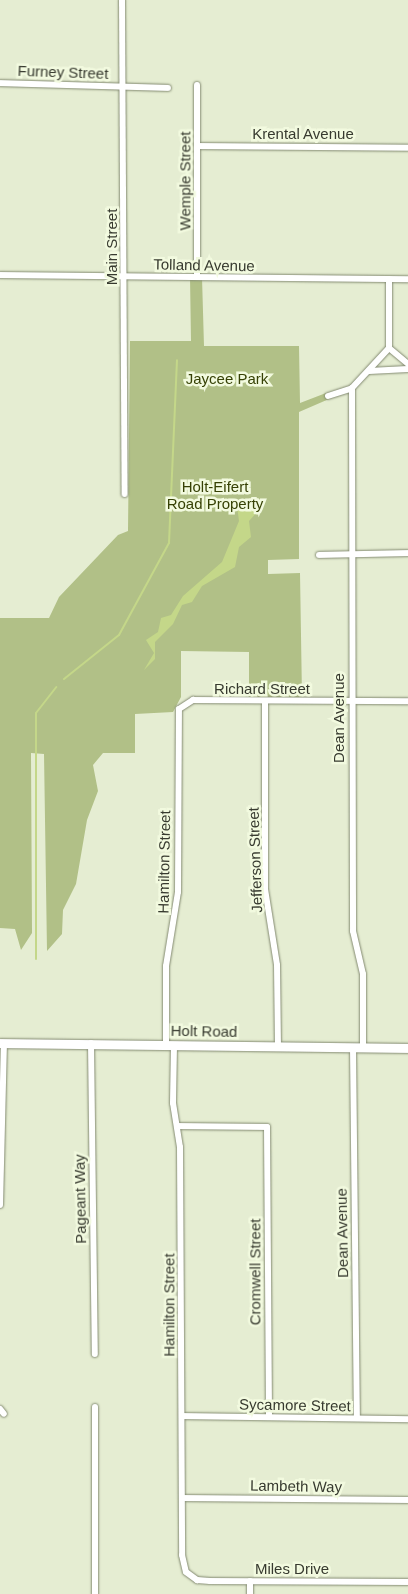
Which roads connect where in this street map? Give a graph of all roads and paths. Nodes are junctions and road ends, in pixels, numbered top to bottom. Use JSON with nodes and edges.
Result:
{"nodes":[{"id":1,"x":122,"y":0,"type":"edge"},
{"id":2,"x":0,"y":83,"type":"edge"},
{"id":3,"x":197,"y":85,"type":"dead end"},
{"id":4,"x":168,"y":88,"type":"dead end"},
{"id":5,"x":124,"y":90,"type":"junction"},
{"id":6,"x":197,"y":146,"type":"junction"},
{"id":7,"x":408,"y":148,"type":"edge"},
{"id":8,"x":0,"y":275,"type":"edge"},
{"id":9,"x":124,"y":276,"type":"junction"},
{"id":10,"x":197,"y":277,"type":"junction"},
{"id":11,"x":389,"y":279,"type":"junction"},
{"id":12,"x":408,"y":279,"type":"edge"},
{"id":13,"x":389,"y":348,"type":"junction"},
{"id":14,"x":408,"y":364,"type":"edge"},
{"id":15,"x":408,"y":369,"type":"edge"},
{"id":16,"x":369,"y":371,"type":"junction"},
{"id":17,"x":352,"y":388,"type":"junction"},
{"id":18,"x":328,"y":396,"type":"dead end"},
{"id":19,"x":125,"y":494,"type":"dead end"},
{"id":20,"x":408,"y":553,"type":"edge"},
{"id":21,"x":351,"y":554,"type":"junction"},
{"id":22,"x":319,"y":555,"type":"dead end"},
{"id":23,"x":351,"y":701,"type":"junction"},
{"id":24,"x":408,"y":701,"type":"edge"},
{"id":25,"x":266,"y":702,"type":"junction"},
{"id":26,"x":178,"y":709,"type":"joint"},
{"id":27,"x":2,"y":1043,"type":"edge"},
{"id":28,"x":91,"y":1043,"type":"junction"},
{"id":29,"x":170,"y":1044,"type":"junction"},
{"id":30,"x":278,"y":1046,"type":"junction"},
{"id":31,"x":353,"y":1047,"type":"junction"},
{"id":32,"x":363,"y":1047,"type":"junction"},
{"id":33,"x":408,"y":1048,"type":"edge"},
{"id":34,"x":177,"y":1126,"type":"junction"},
{"id":35,"x":0,"y":1206,"type":"edge"},
{"id":36,"x":95,"y":1354,"type":"dead end"},
{"id":37,"x":95,"y":1407,"type":"dead end"},
{"id":38,"x":182,"y":1416,"type":"junction"},
{"id":39,"x":269,"y":1417,"type":"junction"},
{"id":40,"x":357,"y":1418,"type":"junction"},
{"id":41,"x":408,"y":1418,"type":"edge"},
{"id":42,"x":183,"y":1498,"type":"junction"},
{"id":43,"x":408,"y":1500,"type":"edge"},
{"id":44,"x":184,"y":1565,"type":"joint"},
{"id":45,"x":250,"y":1581,"type":"junction"},
{"id":46,"x":408,"y":1582,"type":"edge"},
{"id":47,"x":95,"y":1594,"type":"edge"},
{"id":48,"x":250,"y":1594,"type":"edge"}],
"edges":[{"from":1,"to":5,"type":"street","name":"Main Street"},
{"from":2,"to":5,"type":"street","name":"Furney Street"},
{"from":3,"to":6,"type":"street","name":"Wemple Street"},
{"from":4,"to":5,"type":"street","name":"Furney Street"},
{"from":5,"to":9,"type":"street","name":"Main Street"},
{"from":6,"to":7,"type":"street","name":"Krental Avenue"},
{"from":6,"to":10,"type":"street","name":"Wemple Street"},
{"from":8,"to":9,"type":"street","name":"Tolland Avenue"},
{"from":9,"to":10,"type":"street","name":"Tolland Avenue"},
{"from":9,"to":19,"type":"street","name":"Main Street"},
{"from":10,"to":11,"type":"street","name":"Tolland Avenue"},
{"from":11,"to":12,"type":"street","name":"Tolland Avenue"},
{"from":11,"to":13,"type":"street"},
{"from":13,"to":14,"type":"street"},
{"from":13,"to":16,"type":"street"},
{"from":15,"to":16,"type":"street"},
{"from":16,"to":17,"type":"street"},
{"from":17,"to":18,"type":"street"},
{"from":17,"to":21,"type":"street","name":"Dean Avenue"},
{"from":20,"to":21,"type":"street"},
{"from":21,"to":22,"type":"street"},
{"from":21,"to":23,"type":"street","name":"Dean Avenue"},
{"from":23,"to":24,"type":"street","name":"Richard Street"},
{"from":23,"to":25,"type":"street","name":"Richard Street"},
{"from":23,"to":32,"type":"street","name":"Dean Avenue"},
{"from":25,"to":26,"type":"street","name":"Richard Street"},
{"from":25,"to":30,"type":"street","name":"Jefferson Street"},
{"from":26,"to":29,"type":"street","name":"Hamilton Street"},
{"from":27,"to":28,"type":"main road","name":"Holt Road"},
{"from":27,"to":35,"type":"street"},
{"from":28,"to":29,"type":"main road","name":"Holt Road"},
{"from":28,"to":36,"type":"street","name":"Pageant Way"},
{"from":29,"to":30,"type":"main road","name":"Holt Road"},
{"from":29,"to":34,"type":"street","name":"Hamilton Street"},
{"from":30,"to":31,"type":"main road","name":"Holt Road"},
{"from":31,"to":32,"type":"main road","name":"Holt Road"},
{"from":31,"to":40,"type":"street","name":"Dean Avenue"},
{"from":32,"to":33,"type":"main road","name":"Holt Road"},
{"from":34,"to":38,"type":"street","name":"Hamilton Street"},
{"from":34,"to":39,"type":"street","name":"Cromwell Street"},
{"from":37,"to":47,"type":"street"},
{"from":38,"to":39,"type":"street","name":"Sycamore Street"},
{"from":38,"to":42,"type":"street","name":"Hamilton Street"},
{"from":39,"to":40,"type":"street","name":"Sycamore Street"},
{"from":40,"to":41,"type":"street","name":"Sycamore Street"},
{"from":42,"to":43,"type":"street","name":"Lambeth Way"},
{"from":42,"to":44,"type":"street","name":"Hamilton Street"},
{"from":44,"to":45,"type":"street","name":"Miles Drive"},
{"from":45,"to":46,"type":"street","name":"Miles Drive"},
{"from":45,"to":48,"type":"street"}]}
